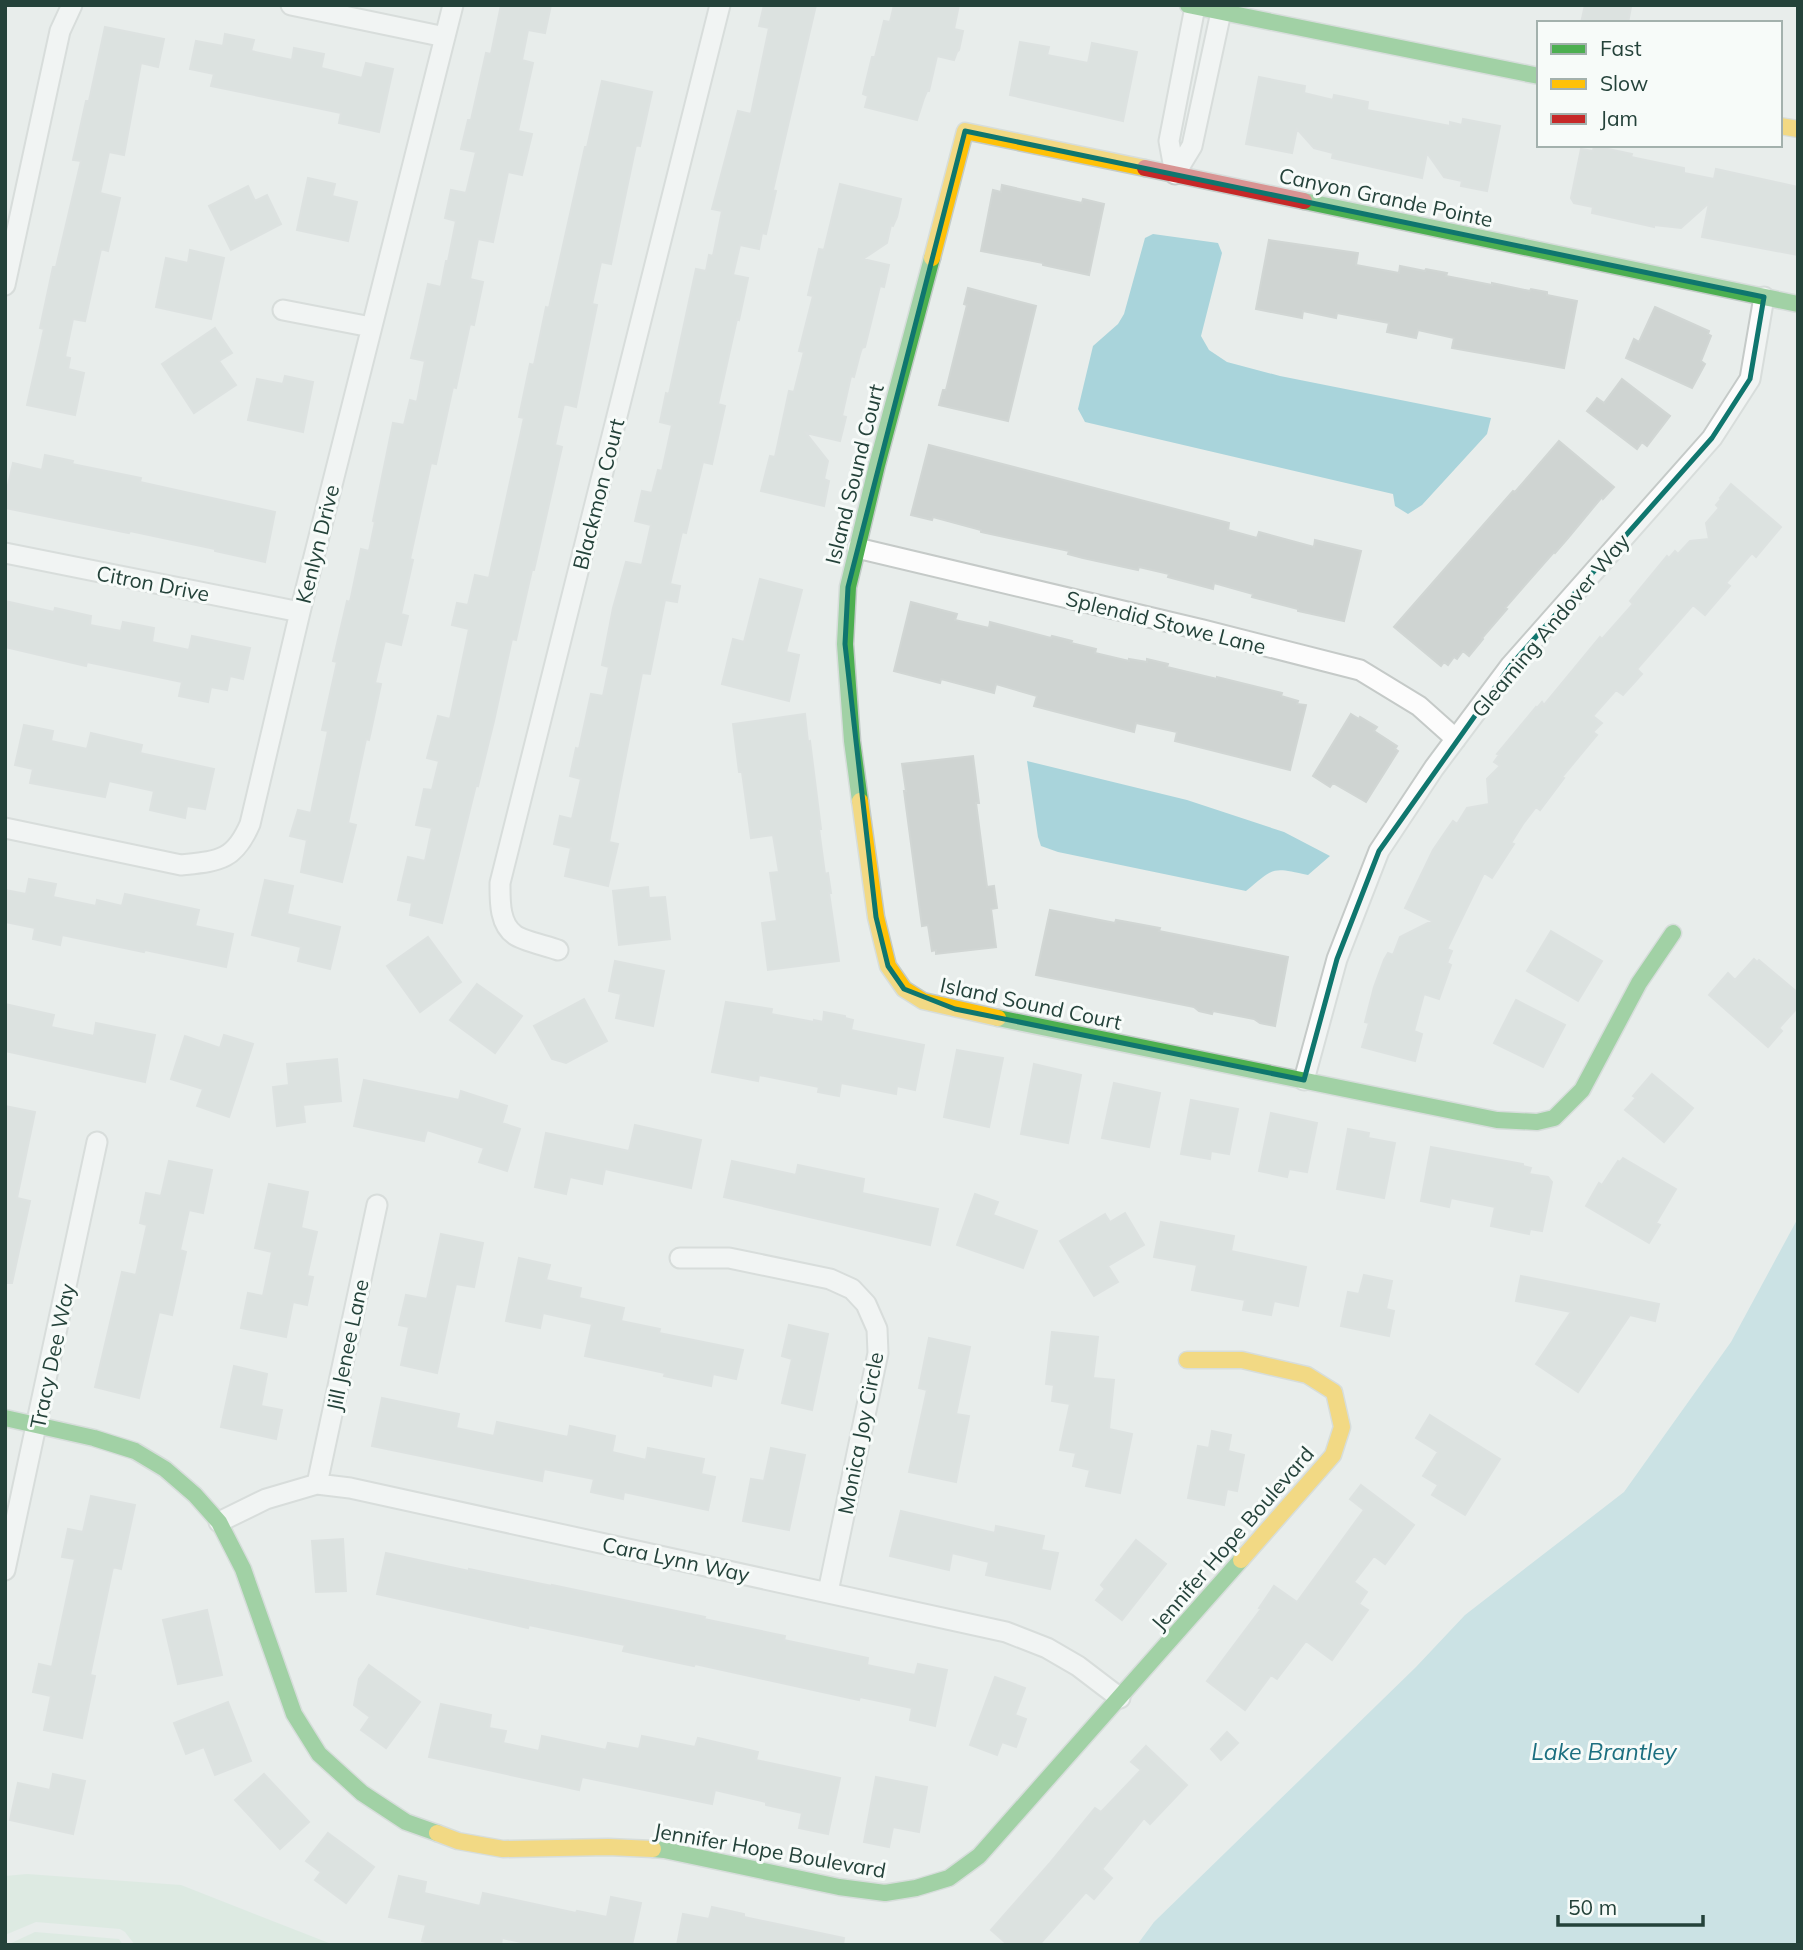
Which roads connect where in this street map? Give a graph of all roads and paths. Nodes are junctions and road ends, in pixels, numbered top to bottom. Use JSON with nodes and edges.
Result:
{"nodes":[{"id":1,"x":72,"y":5,"type":"edge"},
{"id":2,"x":290,"y":5,"type":"edge"},
{"id":3,"x":453,"y":5,"type":"edge"},
{"id":4,"x":720,"y":5,"type":"edge"},
{"id":5,"x":1192,"y":6,"type":"edge"},
{"id":6,"x":1223,"y":8,"type":"edge"},
{"id":7,"x":445,"y":37,"type":"junction"},
{"id":8,"x":1537,"y":76,"type":"edge"},
{"id":9,"x":965,"y":131,"type":"joint"},
{"id":10,"x":1175,"y":174,"type":"junction"},
{"id":11,"x":5,"y":285,"type":"edge"},
{"id":12,"x":1764,"y":297,"type":"junction"},
{"id":13,"x":1798,"y":304,"type":"edge"},
{"id":14,"x":283,"y":310,"type":"dead end"},
{"id":15,"x":372,"y":327,"type":"junction"},
{"id":16,"x":857,"y":548,"type":"junction"},
{"id":17,"x":5,"y":553,"type":"edge"},
{"id":18,"x":300,"y":612,"type":"junction"},
{"id":19,"x":1456,"y":738,"type":"junction"},
{"id":20,"x":5,"y":828,"type":"edge"},
{"id":21,"x":1673,"y":933,"type":"dead end"},
{"id":22,"x":558,"y":950,"type":"dead end"},
{"id":23,"x":1304,"y":1080,"type":"junction"},
{"id":24,"x":97,"y":1142,"type":"dead end"},
{"id":25,"x":377,"y":1205,"type":"dead end"},
{"id":26,"x":680,"y":1258,"type":"dead end"},
{"id":27,"x":1187,"y":1360,"type":"dead end"},
{"id":28,"x":5,"y":1418,"type":"edge"},
{"id":29,"x":37,"y":1425,"type":"junction"},
{"id":30,"x":317,"y":1484,"type":"junction"},
{"id":31,"x":219,"y":1522,"type":"junction"},
{"id":32,"x":5,"y":1570,"type":"edge"},
{"id":33,"x":828,"y":1592,"type":"junction"},
{"id":34,"x":1120,"y":1698,"type":"junction"}],
"edges":[{"from":1,"to":11,"type":"street"},
{"from":2,"to":7,"type":"street"},
{"from":3,"to":7,"type":"street","name":"Kenlyn Drive"},
{"from":4,"to":22,"type":"street","name":"Blackmon Court"},
{"from":5,"to":6,"type":"street"},
{"from":5,"to":10,"type":"street"},
{"from":6,"to":8,"type":"street"},
{"from":6,"to":10,"type":"street"},
{"from":7,"to":15,"type":"street","name":"Kenlyn Drive"},
{"from":9,"to":10,"type":"street","name":"Canyon Grande Pointe"},
{"from":9,"to":16,"type":"street","name":"Island Sound Court"},
{"from":10,"to":12,"type":"street","name":"Canyon Grande Pointe"},
{"from":12,"to":13,"type":"street","name":"Canyon Grande Pointe"},
{"from":12,"to":19,"type":"street","name":"Gleaming Andover Way"},
{"from":14,"to":15,"type":"street"},
{"from":15,"to":18,"type":"street","name":"Kenlyn Drive"},
{"from":16,"to":19,"type":"street","name":"Splendid Stowe Lane"},
{"from":16,"to":23,"type":"street","name":"Island Sound Court"},
{"from":17,"to":18,"type":"street","name":"Citron Drive"},
{"from":18,"to":20,"type":"street","name":"Kenlyn Drive"},
{"from":19,"to":23,"type":"street","name":"Gleaming Andover Way"},
{"from":21,"to":23,"type":"street","name":"Island Sound Court"},
{"from":24,"to":29,"type":"street","name":"Tracy Dee Way"},
{"from":25,"to":30,"type":"street","name":"Jill Jenee Lane"},
{"from":26,"to":33,"type":"street","name":"Monica Joy Circle"},
{"from":27,"to":34,"type":"street","name":"Jennifer Hope Boulevard"},
{"from":28,"to":29,"type":"street","name":"Jennifer Hope Boulevard"},
{"from":29,"to":31,"type":"street","name":"Jennifer Hope Boulevard"},
{"from":29,"to":32,"type":"street","name":"Tracy Dee Way"},
{"from":30,"to":31,"type":"street","name":"Cara Lynn Way"},
{"from":30,"to":33,"type":"street","name":"Cara Lynn Way"},
{"from":31,"to":34,"type":"street","name":"Jennifer Hope Boulevard"},
{"from":33,"to":34,"type":"street","name":"Cara Lynn Way"}]}
